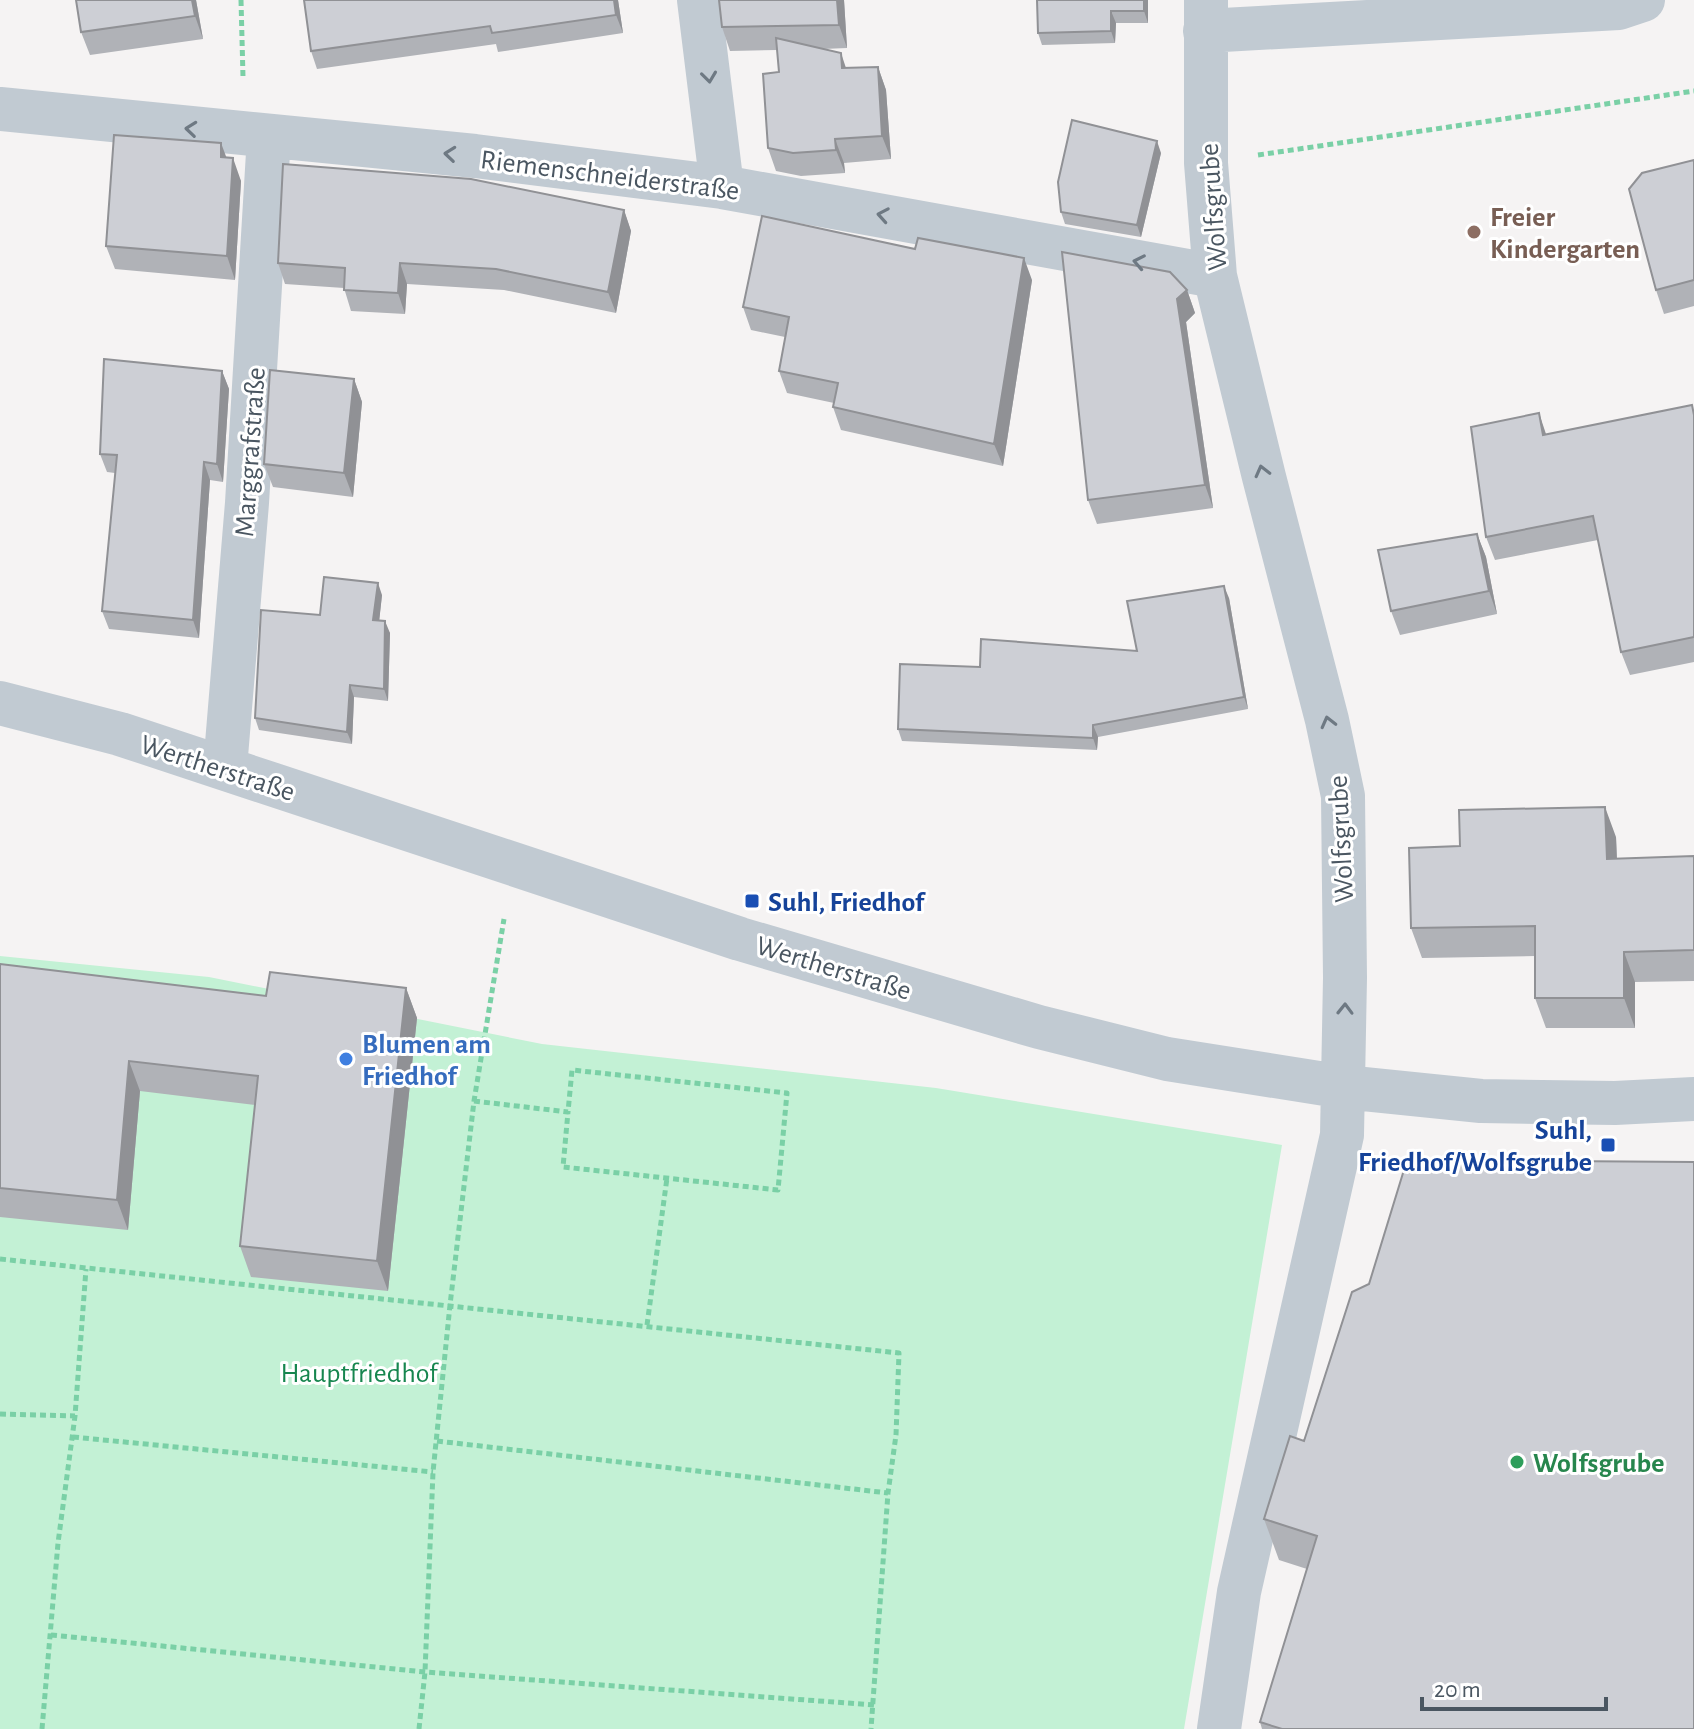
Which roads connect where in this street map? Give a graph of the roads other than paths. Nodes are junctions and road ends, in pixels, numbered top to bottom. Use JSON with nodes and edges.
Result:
{"nodes":[{"id":1,"x":699,"y":0,"type":"edge"},
{"id":2,"x":1643,"y":0,"type":"edge"},
{"id":3,"x":1206,"y":15,"type":"edge"},
{"id":4,"x":0,"y":109,"type":"edge"},
{"id":5,"x":257,"y":135,"type":"junction"},
{"id":6,"x":722,"y":187,"type":"junction"},
{"id":7,"x":1215,"y":276,"type":"junction"},
{"id":8,"x":0,"y":703,"type":"edge"},
{"id":9,"x":225,"y":768,"type":"junction"},
{"id":10,"x":1344,"y":1087,"type":"junction"},
{"id":11,"x":1694,"y":1099,"type":"edge"},
{"id":12,"x":1219,"y":1729,"type":"edge"}],
"edges":[{"from":1,"to":6,"type":"street","one_way":true},
{"from":2,"to":3,"type":"street"},
{"from":3,"to":7,"type":"street","name":"Wolfsgrube"},
{"from":5,"to":4,"type":"street","name":"Riemenschneiderstraße","one_way":true},
{"from":6,"to":5,"type":"street","name":"Riemenschneiderstraße","one_way":true},
{"from":5,"to":9,"type":"street","name":"Marggrafstraße"},
{"from":7,"to":6,"type":"street","name":"Riemenschneiderstraße","one_way":true},
{"from":10,"to":7,"type":"street","name":"Wolfsgrube","one_way":true},
{"from":8,"to":9,"type":"street","name":"Wertherstraße"},
{"from":9,"to":10,"type":"street","name":"Wertherstraße"},
{"from":10,"to":11,"type":"street","name":"Wertherstraße"},
{"from":10,"to":12,"type":"street","name":"Wolfsgrube"}]}
